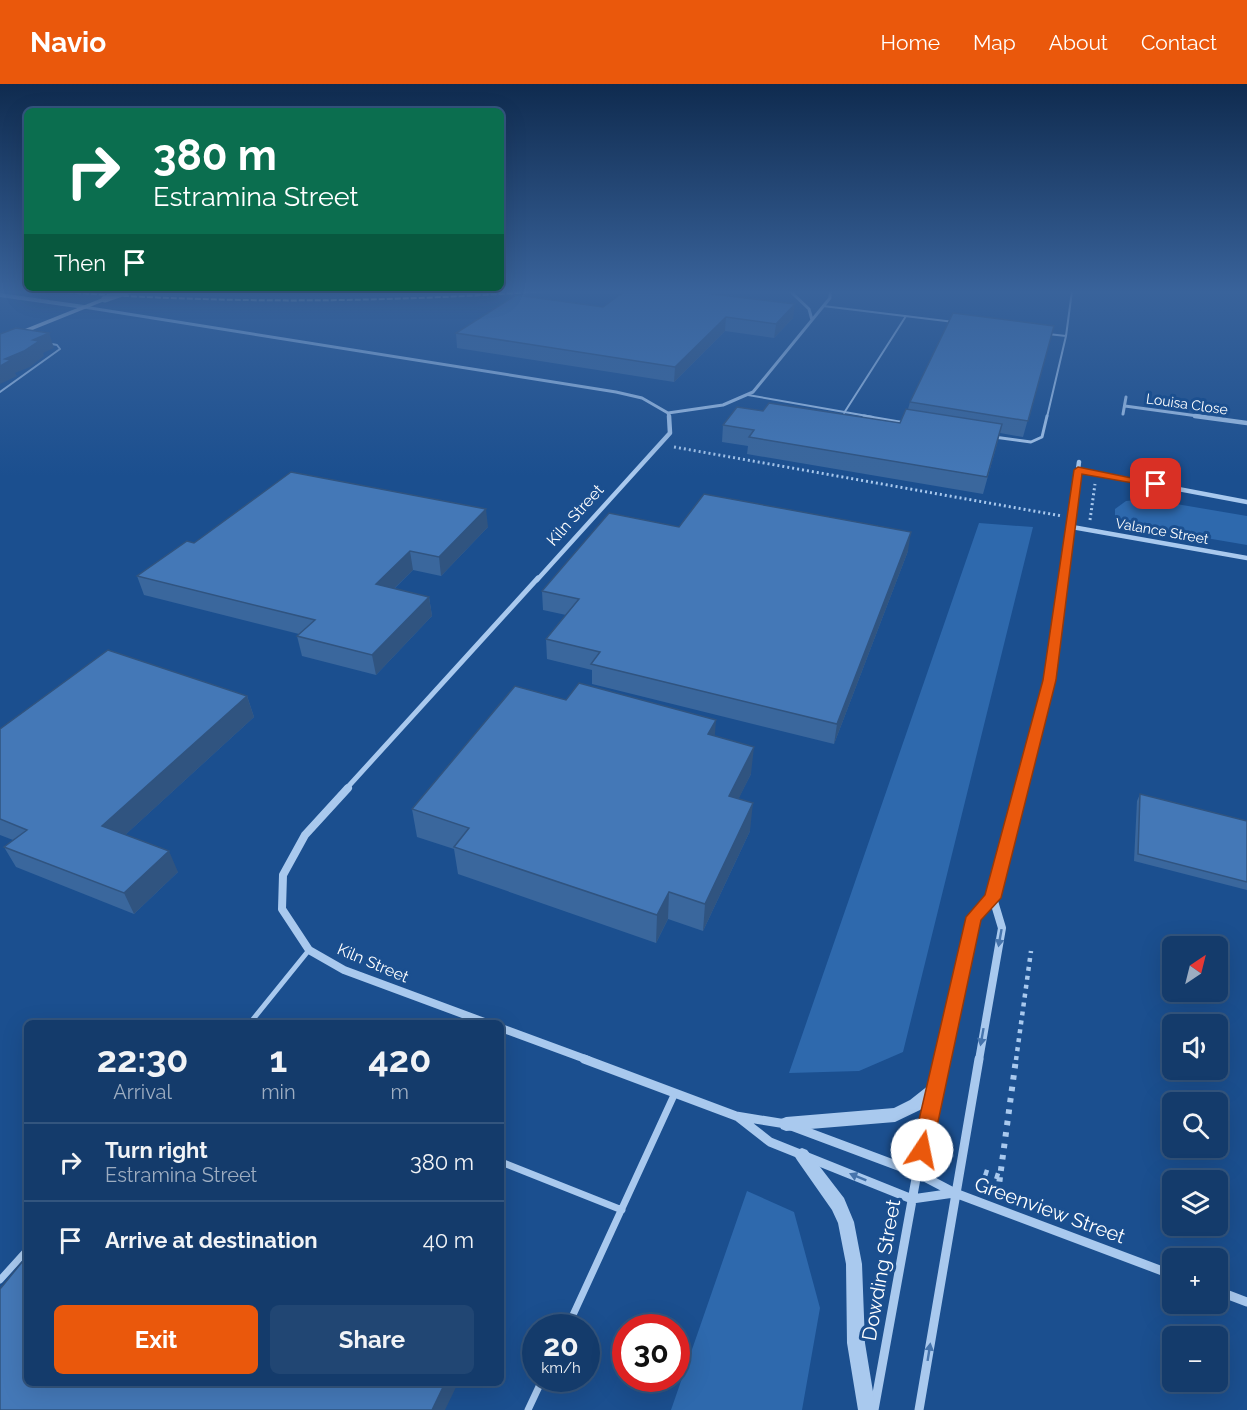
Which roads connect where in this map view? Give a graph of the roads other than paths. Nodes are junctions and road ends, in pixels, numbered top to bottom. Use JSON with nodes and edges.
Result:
{"nodes":[{"id":1,"x":55,"y":353,"type":"edge"},
{"id":2,"x":368,"y":353,"type":"edge"},
{"id":3,"x":784,"y":353,"type":"edge"},
{"id":4,"x":882,"y":353,"type":"edge"},
{"id":5,"x":1062,"y":353,"type":"edge"},
{"id":6,"x":0,"y":392,"type":"edge"},
{"id":7,"x":748,"y":395,"type":"junction"},
{"id":8,"x":1126,"y":398,"type":"dead end"},
{"id":9,"x":1125,"y":406,"type":"junction"},
{"id":10,"x":668,"y":413,"type":"junction"},
{"id":11,"x":843,"y":413,"type":"junction"},
{"id":12,"x":1124,"y":414,"type":"dead end"},
{"id":13,"x":1247,"y":423,"type":"edge"},
{"id":14,"x":910,"y":424,"type":"edge"},
{"id":15,"x":988,"y":436,"type":"edge"},
{"id":16,"x":1079,"y":462,"type":"dead end"},
{"id":17,"x":1078,"y":470,"type":"junction"},
{"id":18,"x":1247,"y":502,"type":"edge"},
{"id":19,"x":1072,"y":527,"type":"junction"},
{"id":20,"x":1247,"y":558,"type":"edge"},
{"id":21,"x":993,"y":898,"type":"junction"},
{"id":22,"x":309,"y":950,"type":"junction"},
{"id":23,"x":252,"y":1020,"type":"edge"},
{"id":24,"x":479,"y":1020,"type":"edge"},
{"id":25,"x":504,"y":1029,"type":"edge"},
{"id":26,"x":934,"y":1090,"type":"junction"},
{"id":27,"x":675,"y":1093,"type":"junction"},
{"id":28,"x":736,"y":1116,"type":"junction"},
{"id":29,"x":786,"y":1124,"type":"junction"},
{"id":30,"x":802,"y":1155,"type":"junction"},
{"id":31,"x":504,"y":1163,"type":"edge"},
{"id":32,"x":917,"y":1173,"type":"junction"},
{"id":33,"x":955,"y":1193,"type":"junction"},
{"id":34,"x":912,"y":1199,"type":"junction"},
{"id":35,"x":622,"y":1210,"type":"junction"},
{"id":36,"x":24,"y":1253,"type":"edge"},
{"id":37,"x":1162,"y":1271,"type":"edge"},
{"id":38,"x":0,"y":1280,"type":"edge"},
{"id":39,"x":1228,"y":1295,"type":"edge"},
{"id":40,"x":1247,"y":1302,"type":"edge"},
{"id":41,"x":574,"y":1314,"type":"edge"},
{"id":42,"x":536,"y":1392,"type":"edge"},
{"id":43,"x":528,"y":1410,"type":"edge"},
{"id":44,"x":867,"y":1410,"type":"edge"},
{"id":45,"x":874,"y":1410,"type":"edge"},
{"id":46,"x":919,"y":1410,"type":"edge"}],
"edges":[{"from":1,"to":6,"type":"lane"},
{"from":2,"to":10,"type":"street"},
{"from":3,"to":7,"type":"street"},
{"from":4,"to":11,"type":"lane"},
{"from":5,"to":15,"type":"lane"},
{"from":7,"to":10,"type":"street"},
{"from":7,"to":11,"type":"lane"},
{"from":8,"to":9,"type":"street","name":"Louisa Close"},
{"from":9,"to":12,"type":"street","name":"Louisa Close"},
{"from":9,"to":13,"type":"street","name":"Louisa Close"},
{"from":10,"to":22,"type":"street","name":"Kiln Street"},
{"from":11,"to":14,"type":"lane"},
{"from":16,"to":17,"type":"street","name":"Dowding Street"},
{"from":17,"to":18,"type":"street"},
{"from":17,"to":19,"type":"street","name":"Dowding Street"},
{"from":19,"to":20,"type":"street","name":"Valance Street"},
{"from":19,"to":21,"type":"street","name":"Dowding Street"},
{"from":21,"to":26,"type":"street","name":"Dowding Street"},
{"from":21,"to":33,"type":"street","one_way":true},
{"from":22,"to":23,"type":"lane"},
{"from":22,"to":24,"type":"street","name":"Kiln Street"},
{"from":25,"to":27,"type":"street"},
{"from":26,"to":29,"type":"street"},
{"from":26,"to":32,"type":"street","name":"Dowding Street"},
{"from":27,"to":28,"type":"street"},
{"from":27,"to":35,"type":"lane"},
{"from":28,"to":29,"type":"street"},
{"from":28,"to":30,"type":"street"},
{"from":29,"to":32,"type":"street"},
{"from":34,"to":30,"type":"street","one_way":true},
{"from":30,"to":44,"type":"street"},
{"from":31,"to":35,"type":"lane"},
{"from":32,"to":33,"type":"street","name":"Greenview Street"},
{"from":32,"to":34,"type":"street","name":"Dowding Street"},
{"from":33,"to":34,"type":"street"},
{"from":33,"to":37,"type":"street","name":"Greenview Street"},
{"from":46,"to":33,"type":"street","one_way":true},
{"from":34,"to":45,"type":"street","name":"Dowding Street"},
{"from":35,"to":41,"type":"lane"},
{"from":36,"to":38,"type":"lane"},
{"from":39,"to":40,"type":"street"},
{"from":42,"to":43,"type":"lane"}]}
